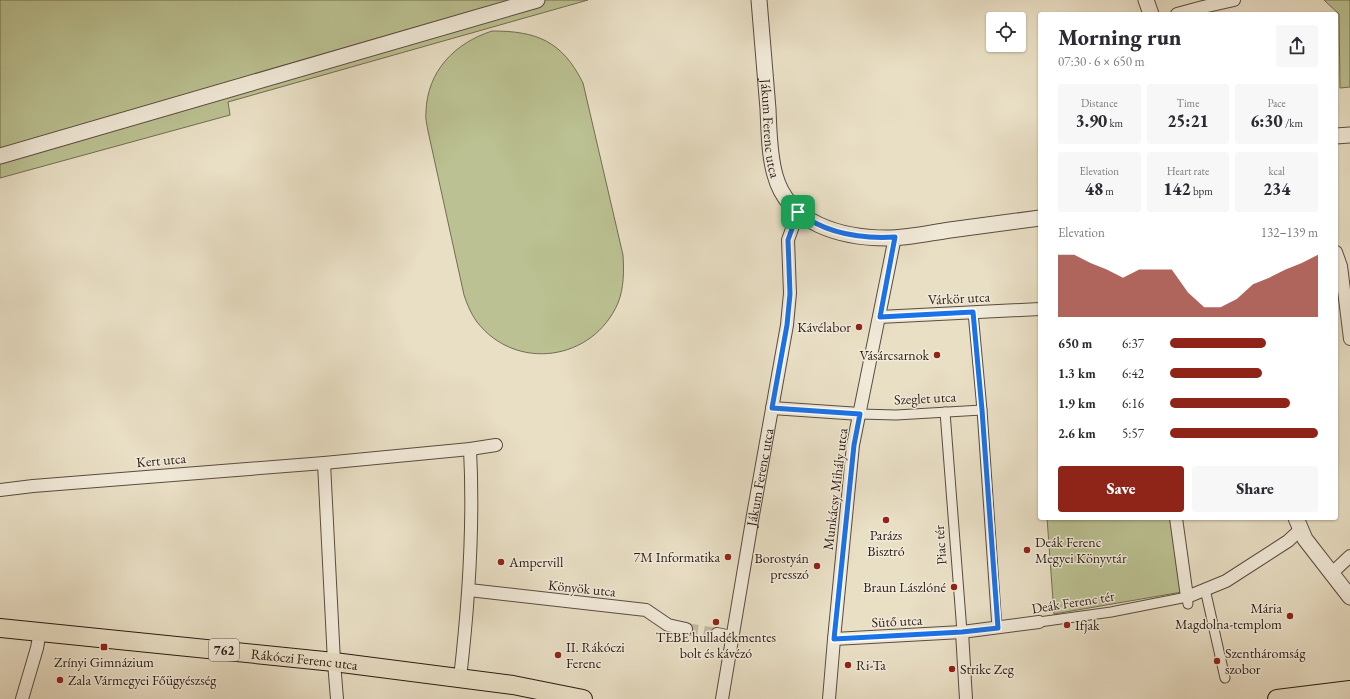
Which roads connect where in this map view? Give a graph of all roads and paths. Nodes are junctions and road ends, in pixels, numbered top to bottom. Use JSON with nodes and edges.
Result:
{"nodes":[{"id":1,"x":537,"y":0,"type":"edge"},
{"id":2,"x":758,"y":0,"type":"edge"},
{"id":3,"x":1146,"y":0,"type":"edge"},
{"id":4,"x":1234,"y":0,"type":"edge"},
{"id":5,"x":1150,"y":12,"type":"edge"},
{"id":6,"x":1184,"y":12,"type":"edge"},
{"id":7,"x":1350,"y":135,"type":"edge"},
{"id":8,"x":1338,"y":136,"type":"edge"},
{"id":9,"x":0,"y":156,"type":"edge"},
{"id":10,"x":798,"y":212,"type":"junction"},
{"id":11,"x":1038,"y":218,"type":"edge"},
{"id":12,"x":895,"y":237,"type":"junction"},
{"id":13,"x":1338,"y":257,"type":"edge"},
{"id":14,"x":1038,"y":309,"type":"edge"},
{"id":15,"x":973,"y":312,"type":"junction"},
{"id":16,"x":880,"y":317,"type":"junction"},
{"id":17,"x":1350,"y":338,"type":"edge"},
{"id":18,"x":772,"y":408,"type":"junction"},
{"id":19,"x":982,"y":410,"type":"junction"},
{"id":20,"x":945,"y":412,"type":"junction"},
{"id":21,"x":860,"y":414,"type":"junction"},
{"id":22,"x":496,"y":445,"type":"dead end"},
{"id":23,"x":470,"y":449,"type":"junction"},
{"id":24,"x":324,"y":463,"type":"junction"},
{"id":25,"x":0,"y":490,"type":"edge"},
{"id":26,"x":1176,"y":520,"type":"edge"},
{"id":27,"x":1298,"y":524,"type":"edge"},
{"id":28,"x":1350,"y":556,"type":"edge"},
{"id":29,"x":1332,"y":573,"type":"junction"},
{"id":30,"x":1205,"y":589,"type":"junction"},
{"id":31,"x":469,"y":590,"type":"junction"},
{"id":32,"x":1350,"y":598,"type":"edge"},
{"id":33,"x":1188,"y":600,"type":"junction"},
{"id":34,"x":1039,"y":622,"type":"joint"},
{"id":35,"x":0,"y":628,"type":"edge"},
{"id":36,"x":998,"y":628,"type":"junction"},
{"id":37,"x":686,"y":629,"type":"tunnel mouth"},
{"id":38,"x":40,"y":631,"type":"junction"},
{"id":39,"x":962,"y":632,"type":"junction"},
{"id":40,"x":716,"y":634,"type":"tunnel mouth"},
{"id":41,"x":732,"y":637,"type":"junction"},
{"id":42,"x":834,"y":639,"type":"junction"},
{"id":43,"x":334,"y":662,"type":"junction"},
{"id":44,"x":460,"y":678,"type":"junction"},
{"id":45,"x":1225,"y":678,"type":"dead end"},
{"id":46,"x":1350,"y":690,"type":"edge"},
{"id":47,"x":22,"y":699,"type":"edge"},
{"id":48,"x":337,"y":699,"type":"edge"},
{"id":49,"x":583,"y":699,"type":"edge"},
{"id":50,"x":722,"y":699,"type":"edge"},
{"id":51,"x":829,"y":699,"type":"edge"},
{"id":52,"x":966,"y":699,"type":"edge"},
{"id":53,"x":1277,"y":699,"type":"edge"}],
"edges":[{"from":1,"to":9,"type":"street"},
{"from":2,"to":10,"type":"street","name":"Jákum Ferenc utca"},
{"from":3,"to":5,"type":"street"},
{"from":4,"to":6,"type":"street"},
{"from":7,"to":8,"type":"street"},
{"from":10,"to":12,"type":"street"},
{"from":10,"to":18,"type":"street","name":"Jákum Ferenc utca"},
{"from":11,"to":12,"type":"street"},
{"from":12,"to":16,"type":"street","name":"Munkácsy Mihály utca"},
{"from":13,"to":17,"type":"street"},
{"from":14,"to":15,"type":"street","name":"Várkör utca"},
{"from":15,"to":16,"type":"street","name":"Várkör utca"},
{"from":15,"to":19,"type":"street"},
{"from":16,"to":21,"type":"street","name":"Munkácsy Mihály utca"},
{"from":18,"to":21,"type":"street","name":"Szeglet utca"},
{"from":18,"to":41,"type":"street","name":"Jákum Ferenc utca"},
{"from":19,"to":20,"type":"street","name":"Szeglet utca"},
{"from":19,"to":36,"type":"street"},
{"from":20,"to":21,"type":"street","name":"Szeglet utca"},
{"from":20,"to":39,"type":"street","name":"Piac tér"},
{"from":21,"to":42,"type":"street","name":"Munkácsy Mihály utca"},
{"from":22,"to":23,"type":"street","name":"Kert utca"},
{"from":23,"to":24,"type":"street","name":"Kert utca"},
{"from":23,"to":31,"type":"street"},
{"from":24,"to":25,"type":"street","name":"Kert utca"},
{"from":24,"to":43,"type":"street"},
{"from":26,"to":33,"type":"street"},
{"from":27,"to":29,"type":"street"},
{"from":27,"to":30,"type":"street","name":"Deák Ferenc tér"},
{"from":28,"to":29,"type":"street"},
{"from":29,"to":32,"type":"street"},
{"from":30,"to":33,"type":"street","name":"Deák Ferenc tér"},
{"from":30,"to":45,"type":"street"},
{"from":31,"to":37,"type":"street","name":"Könyök utca"},
{"from":31,"to":44,"type":"street"},
{"from":33,"to":34,"type":"street","name":"Deák Ferenc tér"},
{"from":34,"to":36,"type":"street","name":"Deák Ferenc tér"},
{"from":35,"to":38,"type":"main road","name":"Rákóczi Ferenc utca","number":"762"},
{"from":36,"to":39,"type":"street","name":"Deák Ferenc tér"},
{"from":38,"to":43,"type":"main road","name":"Rákóczi Ferenc utca","number":"762"},
{"from":38,"to":47,"type":"street"},
{"from":39,"to":42,"type":"street","name":"Sütő utca"},
{"from":39,"to":52,"type":"street","name":"Piac tér"},
{"from":40,"to":41,"type":"street"},
{"from":41,"to":50,"type":"street","name":"Jákum Ferenc utca"},
{"from":42,"to":51,"type":"street","name":"Munkácsy Mihály utca"},
{"from":43,"to":44,"type":"main road","name":"Rákóczi Ferenc utca","number":"762"},
{"from":43,"to":48,"type":"street"},
{"from":44,"to":49,"type":"main road","name":"Rákóczi Ferenc utca","number":"762"},
{"from":46,"to":53,"type":"main road"}]}
